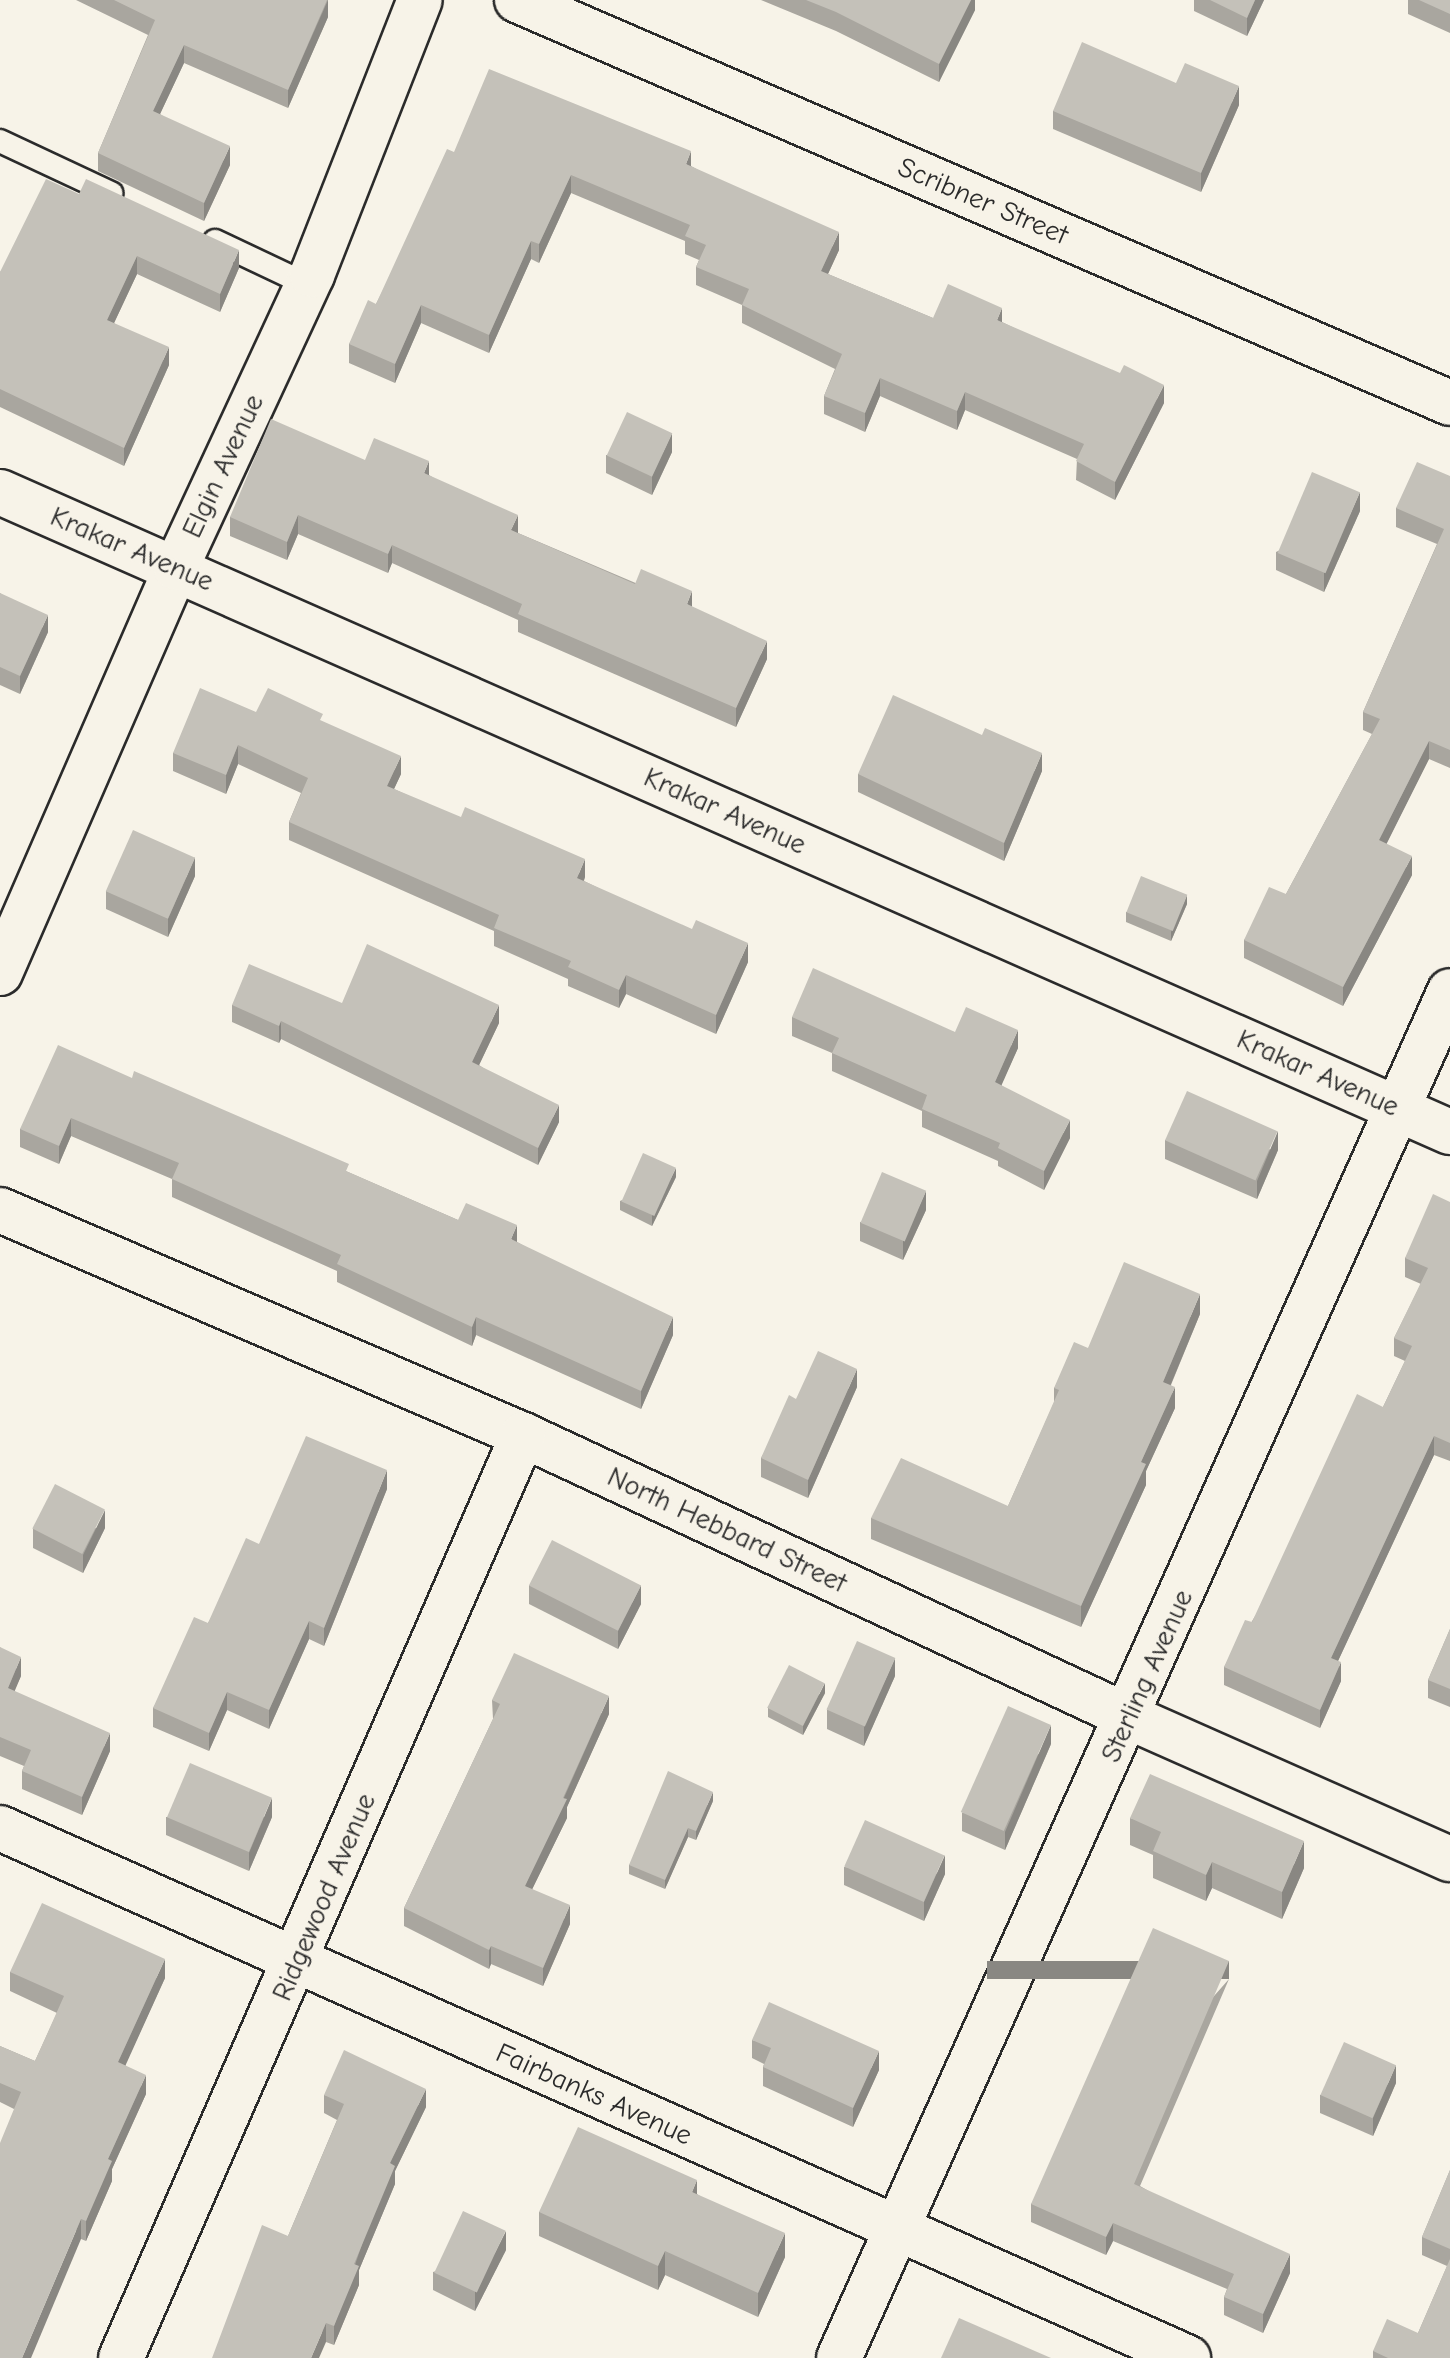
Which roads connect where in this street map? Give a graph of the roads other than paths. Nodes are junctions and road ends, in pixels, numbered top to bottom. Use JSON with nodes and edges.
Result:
{"nodes":[{"id":1,"x":420,"y":0,"type":"edge"},
{"id":2,"x":517,"y":0,"type":"edge"},
{"id":3,"x":0,"y":141,"type":"edge"},
{"id":4,"x":126,"y":200,"type":"edge"},
{"id":5,"x":196,"y":232,"type":"edge"},
{"id":6,"x":308,"y":285,"type":"junction"},
{"id":7,"x":1450,"y":403,"type":"edge"},
{"id":8,"x":0,"y":492,"type":"edge"},
{"id":9,"x":176,"y":568,"type":"junction"},
{"id":10,"x":0,"y":973,"type":"edge"},
{"id":11,"x":1450,"y":991,"type":"edge"},
{"id":12,"x":1399,"y":1109,"type":"junction"},
{"id":13,"x":1450,"y":1132,"type":"edge"},
{"id":14,"x":0,"y":1210,"type":"edge"},
{"id":15,"x":523,"y":1435,"type":"junction"},
{"id":16,"x":1129,"y":1717,"type":"junction"},
{"id":17,"x":0,"y":1828,"type":"edge"},
{"id":18,"x":1450,"y":1859,"type":"edge"},
{"id":19,"x":297,"y":1962,"type":"junction"},
{"id":20,"x":897,"y":2229,"type":"junction"},
{"id":21,"x":121,"y":2358,"type":"edge"},
{"id":22,"x":839,"y":2358,"type":"edge"},
{"id":23,"x":1188,"y":2358,"type":"edge"}],
"edges":[{"from":1,"to":6,"type":"street","name":"Elgin Avenue"},
{"from":2,"to":7,"type":"street","name":"Scribner Street"},
{"from":3,"to":4,"type":"lane"},
{"from":5,"to":6,"type":"lane"},
{"from":6,"to":9,"type":"street","name":"Elgin Avenue"},
{"from":8,"to":9,"type":"street","name":"Krakar Avenue"},
{"from":9,"to":10,"type":"street","name":"Elgin Avenue"},
{"from":9,"to":12,"type":"street","name":"Krakar Avenue"},
{"from":11,"to":12,"type":"street","name":"Sterling Avenue"},
{"from":12,"to":13,"type":"street","name":"Krakar Avenue"},
{"from":12,"to":16,"type":"street","name":"Sterling Avenue"},
{"from":14,"to":15,"type":"street","name":"North Hebbard Street"},
{"from":15,"to":16,"type":"street","name":"North Hebbard Street"},
{"from":15,"to":19,"type":"street","name":"Ridgewood Avenue"},
{"from":16,"to":18,"type":"street","name":"North Hebbard Street"},
{"from":16,"to":20,"type":"street","name":"Sterling Avenue"},
{"from":17,"to":19,"type":"street","name":"Fairbanks Avenue"},
{"from":19,"to":20,"type":"street","name":"Fairbanks Avenue"},
{"from":19,"to":21,"type":"street","name":"Ridgewood Avenue"},
{"from":20,"to":22,"type":"street","name":"Sterling Avenue"},
{"from":20,"to":23,"type":"street","name":"Fairbanks Avenue"}]}
